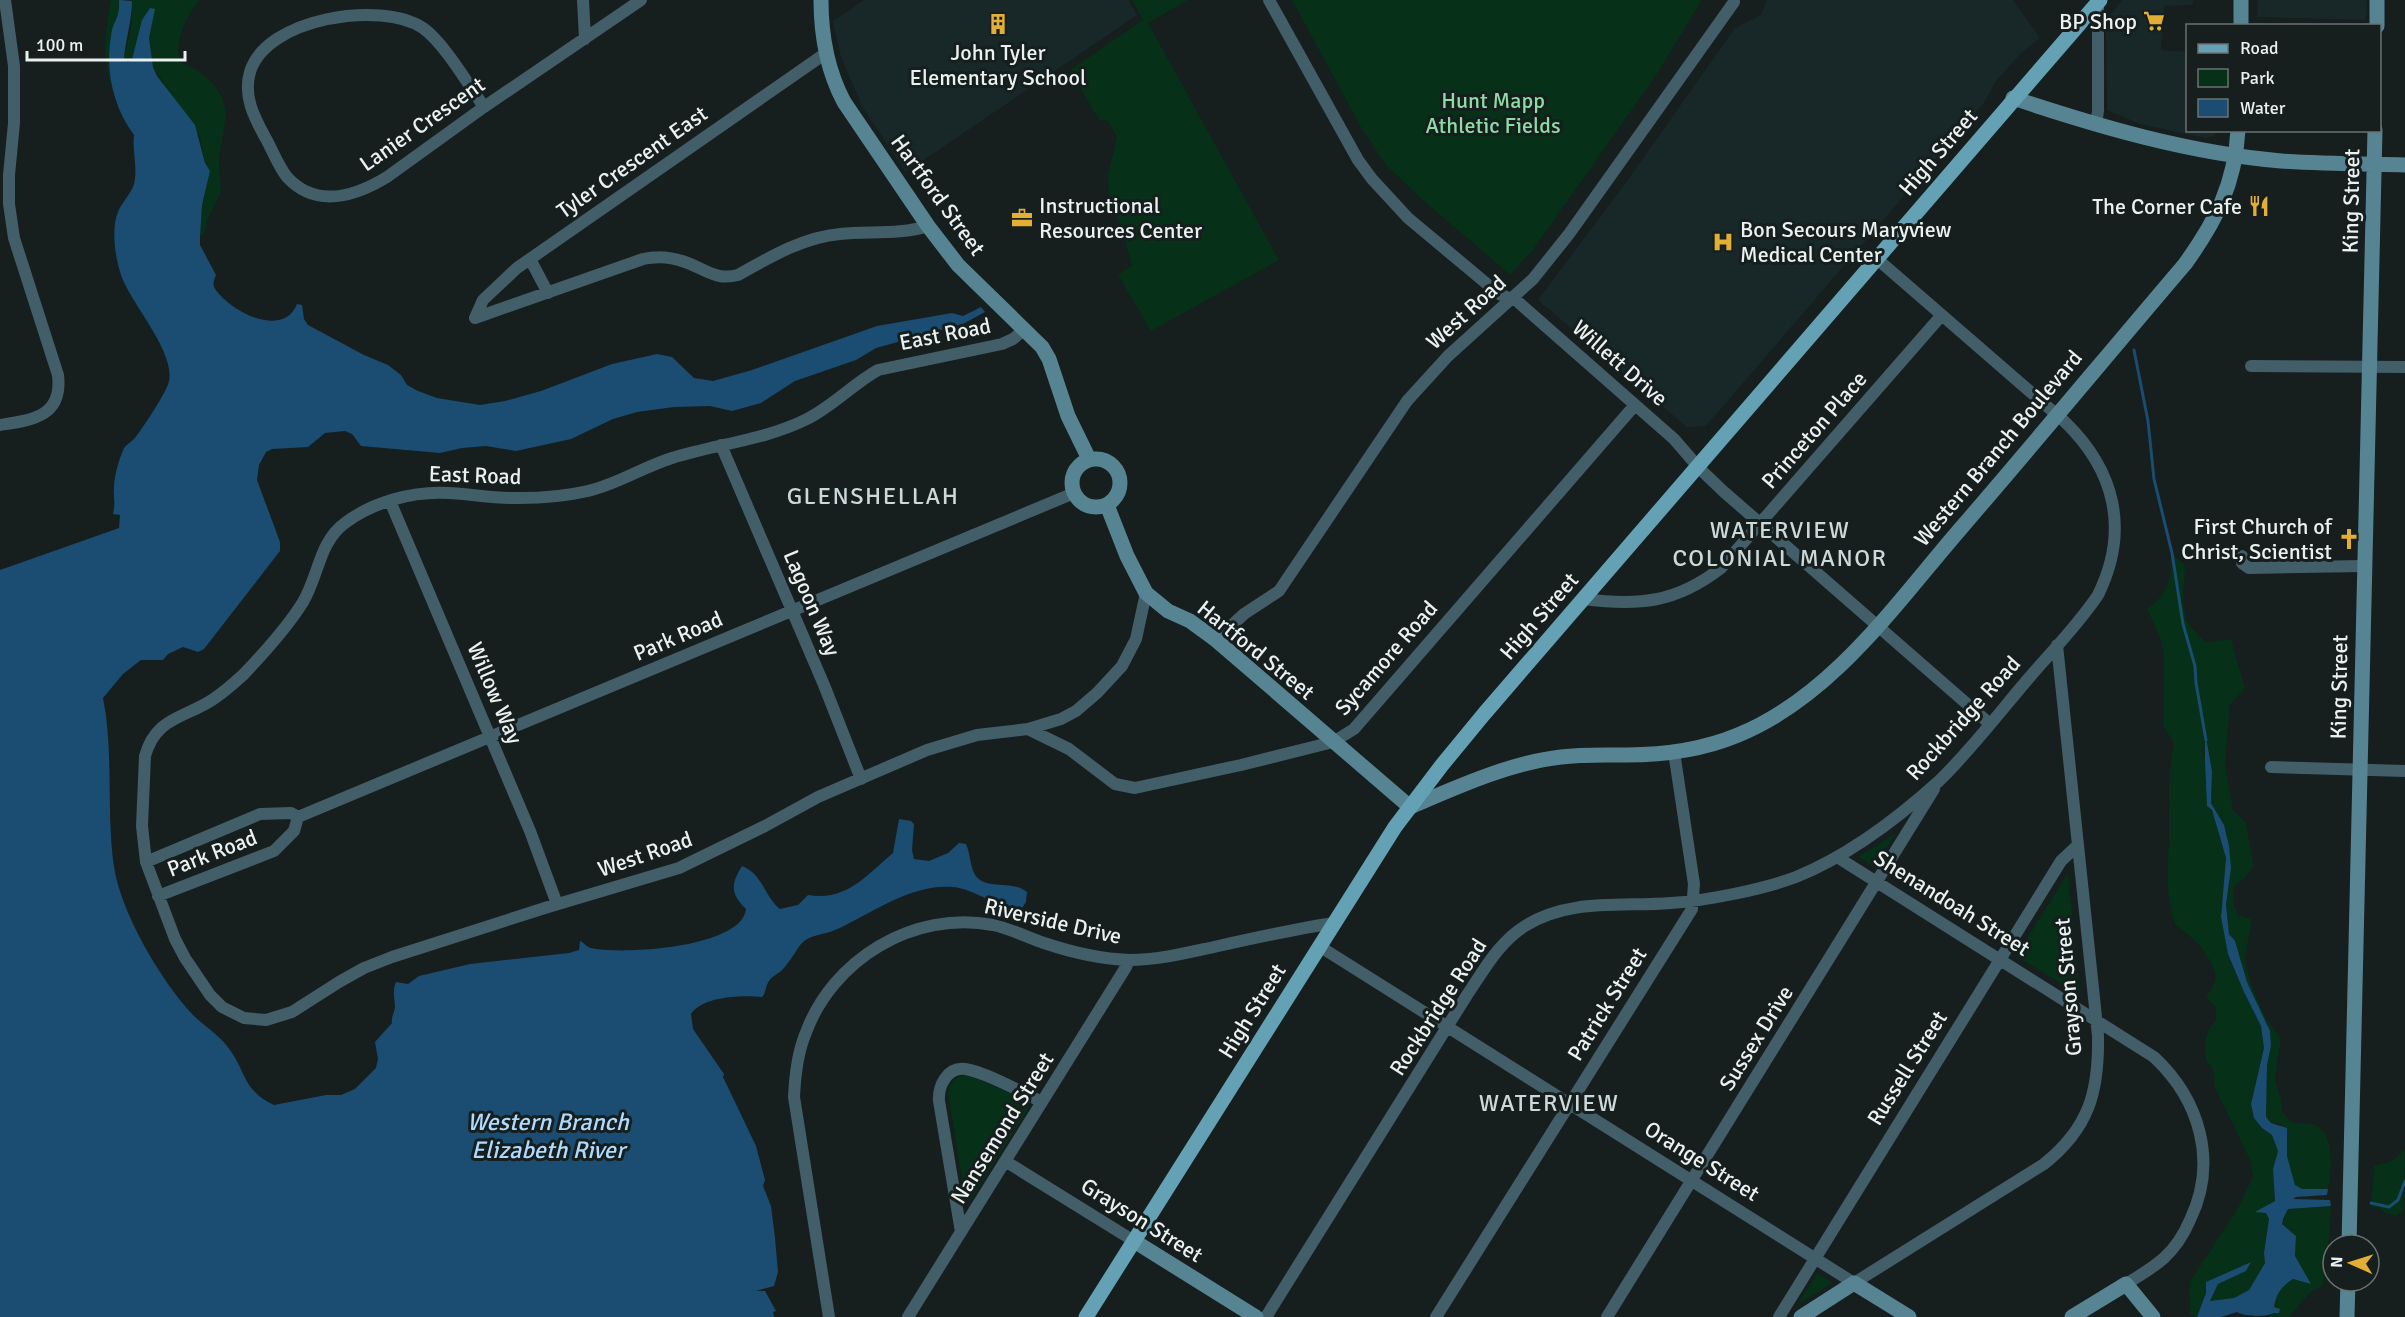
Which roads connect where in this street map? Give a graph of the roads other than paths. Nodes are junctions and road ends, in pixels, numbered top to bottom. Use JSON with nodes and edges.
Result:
{"nodes":[{"id":1,"x":5,"y":0,"type":"edge"},
{"id":2,"x":583,"y":0,"type":"edge"},
{"id":3,"x":641,"y":0,"type":"edge"},
{"id":4,"x":1269,"y":0,"type":"edge"},
{"id":5,"x":2241,"y":0,"type":"edge"},
{"id":6,"x":2377,"y":0,"type":"edge"},
{"id":7,"x":824,"y":1,"type":"edge"},
{"id":8,"x":2098,"y":1,"type":"edge"},
{"id":9,"x":1734,"y":3,"type":"dead end"},
{"id":10,"x":0,"y":4,"type":"edge"},
{"id":11,"x":2241,"y":24,"type":"edge"},
{"id":12,"x":2377,"y":24,"type":"edge"},
{"id":13,"x":585,"y":39,"type":"junction"},
{"id":14,"x":826,"y":53,"type":"junction"},
{"id":15,"x":2013,"y":98,"type":"junction"},
{"id":16,"x":484,"y":106,"type":"junction"},
{"id":17,"x":2096,"y":125,"type":"junction"},
{"id":18,"x":2238,"y":132,"type":"edge"},
{"id":19,"x":2375,"y":132,"type":"edge"},
{"id":20,"x":2236,"y":154,"type":"junction"},
{"id":21,"x":2374,"y":164,"type":"junction"},
{"id":22,"x":2405,"y":165,"type":"edge"},
{"id":23,"x":4,"y":197,"type":"edge"},
{"id":24,"x":928,"y":226,"type":"junction"},
{"id":25,"x":530,"y":258,"type":"junction"},
{"id":26,"x":1876,"y":258,"type":"junction"},
{"id":27,"x":548,"y":293,"type":"junction"},
{"id":28,"x":1512,"y":299,"type":"junction"},
{"id":29,"x":1941,"y":316,"type":"junction"},
{"id":30,"x":1025,"y":329,"type":"junction"},
{"id":31,"x":2252,"y":366,"type":"dead end"},
{"id":32,"x":2369,"y":366,"type":"junction"},
{"id":33,"x":2405,"y":367,"type":"edge"},
{"id":34,"x":1635,"y":405,"type":"junction"},
{"id":35,"x":2057,"y":416,"type":"junction"},
{"id":36,"x":0,"y":425,"type":"edge"},
{"id":37,"x":721,"y":445,"type":"junction"},
{"id":38,"x":1089,"y":459,"type":"junction"},
{"id":39,"x":1697,"y":465,"type":"junction"},
{"id":40,"x":1074,"y":493,"type":"junction"},
{"id":41,"x":390,"y":501,"type":"junction"},
{"id":42,"x":1107,"y":505,"type":"junction"},
{"id":43,"x":1761,"y":524,"type":"junction"},
{"id":44,"x":2242,"y":556,"type":"dead end"},
{"id":45,"x":2364,"y":566,"type":"junction"},
{"id":46,"x":1146,"y":593,"type":"junction"},
{"id":47,"x":1584,"y":599,"type":"junction"},
{"id":48,"x":792,"y":611,"type":"junction"},
{"id":49,"x":1878,"y":624,"type":"junction"},
{"id":50,"x":1216,"y":640,"type":"junction"},
{"id":51,"x":2057,"y":645,"type":"junction"},
{"id":52,"x":1989,"y":724,"type":"junction"},
{"id":53,"x":1028,"y":729,"type":"junction"},
{"id":54,"x":491,"y":737,"type":"junction"},
{"id":55,"x":1333,"y":742,"type":"junction"},
{"id":56,"x":1674,"y":752,"type":"junction"},
{"id":57,"x":2271,"y":766,"type":"dead end"},
{"id":58,"x":2360,"y":769,"type":"junction"},
{"id":59,"x":2405,"y":771,"type":"edge"},
{"id":60,"x":861,"y":779,"type":"junction"},
{"id":61,"x":1939,"y":780,"type":"junction"},
{"id":62,"x":1410,"y":807,"type":"junction"},
{"id":63,"x":298,"y":817,"type":"junction"},
{"id":64,"x":2077,"y":846,"type":"junction"},
{"id":65,"x":1837,"y":857,"type":"junction"},
{"id":66,"x":146,"y":862,"type":"junction"},
{"id":67,"x":1878,"y":883,"type":"junction"},
{"id":68,"x":156,"y":891,"type":"junction"},
{"id":69,"x":1694,"y":900,"type":"junction"},
{"id":70,"x":557,"y":904,"type":"junction"},
{"id":71,"x":1334,"y":923,"type":"junction"},
{"id":72,"x":1319,"y":946,"type":"junction"},
{"id":73,"x":1129,"y":960,"type":"junction"},
{"id":74,"x":2000,"y":960,"type":"junction"},
{"id":75,"x":2096,"y":1020,"type":"junction"},
{"id":76,"x":1447,"y":1027,"type":"junction"},
{"id":77,"x":1042,"y":1102,"type":"junction"},
{"id":78,"x":1569,"y":1104,"type":"junction"},
{"id":79,"x":1005,"y":1161,"type":"junction"},
{"id":80,"x":1692,"y":1181,"type":"junction"},
{"id":81,"x":961,"y":1232,"type":"junction"},
{"id":82,"x":2349,"y":1233,"type":"edge"},
{"id":83,"x":1134,"y":1241,"type":"junction"},
{"id":84,"x":1814,"y":1258,"type":"junction"},
{"id":85,"x":1854,"y":1283,"type":"junction"},
{"id":86,"x":2126,"y":1284,"type":"junction"},
{"id":87,"x":2348,"y":1293,"type":"edge"},
{"id":88,"x":829,"y":1317,"type":"edge"},
{"id":89,"x":908,"y":1317,"type":"edge"},
{"id":90,"x":1086,"y":1317,"type":"edge"},
{"id":91,"x":1256,"y":1317,"type":"edge"},
{"id":92,"x":1266,"y":1317,"type":"edge"},
{"id":93,"x":1436,"y":1317,"type":"edge"},
{"id":94,"x":1607,"y":1317,"type":"edge"},
{"id":95,"x":1779,"y":1317,"type":"edge"},
{"id":96,"x":1801,"y":1317,"type":"edge"},
{"id":97,"x":1909,"y":1317,"type":"edge"},
{"id":98,"x":2072,"y":1317,"type":"edge"},
{"id":99,"x":2154,"y":1317,"type":"edge"},
{"id":100,"x":2347,"y":1317,"type":"edge"}],
"edges":[{"from":1,"to":10,"type":"street"},
{"from":1,"to":23,"type":"street"},
{"from":2,"to":13,"type":"street"},
{"from":3,"to":13,"type":"street","name":"Lanier Crescent"},
{"from":4,"to":28,"type":"street","name":"Willett Drive"},
{"from":5,"to":11,"type":"street"},
{"from":6,"to":12,"type":"street"},
{"from":7,"to":14,"type":"street","name":"Hartford Street"},
{"from":8,"to":15,"type":"main road","name":"High Street"},
{"from":8,"to":17,"type":"street"},
{"from":9,"to":28,"type":"street","name":"West Road"},
{"from":13,"to":16,"type":"street","name":"Lanier Crescent"},
{"from":14,"to":24,"type":"street","name":"Hartford Street"},
{"from":14,"to":25,"type":"street","name":"Tyler Crescent East"},
{"from":15,"to":17,"type":"street"},
{"from":15,"to":26,"type":"main road","name":"High Street"},
{"from":16,"to":16,"type":"street","name":"Lanier Crescent"},
{"from":17,"to":20,"type":"street"},
{"from":18,"to":20,"type":"street","name":"Western Branch Boulevard"},
{"from":19,"to":21,"type":"street","name":"King Street"},
{"from":20,"to":21,"type":"street"},
{"from":20,"to":35,"type":"street","name":"Western Branch Boulevard"},
{"from":21,"to":22,"type":"street"},
{"from":21,"to":32,"type":"street","name":"King Street"},
{"from":23,"to":36,"type":"street"},
{"from":24,"to":27,"type":"street"},
{"from":24,"to":30,"type":"street","name":"Hartford Street"},
{"from":25,"to":27,"type":"street"},
{"from":25,"to":27,"type":"street","name":"Tyler Crescent East"},
{"from":26,"to":29,"type":"street","name":"Rockbridge Road"},
{"from":26,"to":39,"type":"main road","name":"High Street"},
{"from":28,"to":34,"type":"street","name":"Willett Drive"},
{"from":28,"to":50,"type":"street","name":"West Road"},
{"from":29,"to":35,"type":"street","name":"Rockbridge Road"},
{"from":29,"to":43,"type":"street","name":"Princeton Place"},
{"from":30,"to":37,"type":"street","name":"East Road"},
{"from":30,"to":38,"type":"street","name":"Hartford Street"},
{"from":31,"to":32,"type":"street"},
{"from":32,"to":33,"type":"street"},
{"from":32,"to":45,"type":"street","name":"King Street"},
{"from":34,"to":39,"type":"street","name":"Willett Drive"},
{"from":34,"to":55,"type":"street","name":"Sycamore Road"},
{"from":35,"to":49,"type":"street","name":"Western Branch Boulevard"},
{"from":35,"to":51,"type":"street","name":"Rockbridge Road"},
{"from":37,"to":41,"type":"street","name":"East Road"},
{"from":37,"to":48,"type":"street","name":"Lagoon Way"},
{"from":38,"to":40,"type":"street"},
{"from":38,"to":42,"type":"street"},
{"from":39,"to":43,"type":"street","name":"Willett Drive"},
{"from":39,"to":47,"type":"main road","name":"High Street"},
{"from":40,"to":42,"type":"street"},
{"from":40,"to":48,"type":"street","name":"Park Road"},
{"from":41,"to":54,"type":"street","name":"Willow Way"},
{"from":41,"to":66,"type":"street","name":"East Road"},
{"from":42,"to":46,"type":"street","name":"Hartford Street"},
{"from":43,"to":47,"type":"street","name":"Princeton Place"},
{"from":43,"to":49,"type":"street","name":"Willett Drive"},
{"from":44,"to":45,"type":"street"},
{"from":45,"to":58,"type":"street","name":"King Street"},
{"from":46,"to":50,"type":"street","name":"Hartford Street"},
{"from":46,"to":53,"type":"street","name":"West Road"},
{"from":47,"to":62,"type":"main road","name":"High Street"},
{"from":48,"to":54,"type":"street","name":"Park Road"},
{"from":48,"to":60,"type":"street","name":"Lagoon Way"},
{"from":49,"to":52,"type":"street","name":"Willett Drive"},
{"from":49,"to":56,"type":"street","name":"Western Branch Boulevard"},
{"from":50,"to":55,"type":"street","name":"Hartford Street"},
{"from":51,"to":52,"type":"street","name":"Rockbridge Road"},
{"from":51,"to":64,"type":"street","name":"Grayson Street"},
{"from":52,"to":61,"type":"street","name":"Rockbridge Road"},
{"from":53,"to":55,"type":"street","name":"Sycamore Road"},
{"from":53,"to":60,"type":"street","name":"West Road"},
{"from":54,"to":63,"type":"street","name":"Park Road"},
{"from":54,"to":70,"type":"street","name":"Willow Way"},
{"from":55,"to":62,"type":"street","name":"Hartford Street"},
{"from":56,"to":62,"type":"street","name":"Western Branch Boulevard"},
{"from":56,"to":69,"type":"street"},
{"from":57,"to":58,"type":"street"},
{"from":58,"to":59,"type":"street"},
{"from":58,"to":82,"type":"street","name":"King Street"},
{"from":60,"to":70,"type":"street","name":"West Road"},
{"from":61,"to":65,"type":"street","name":"Rockbridge Road"},
{"from":61,"to":67,"type":"street","name":"Sussex Drive"},
{"from":62,"to":71,"type":"main road","name":"High Street"},
{"from":63,"to":66,"type":"street","name":"Park Road"},
{"from":63,"to":68,"type":"street","name":"Park Road"},
{"from":64,"to":74,"type":"street","name":"Russell Street"},
{"from":64,"to":75,"type":"street","name":"Grayson Street"},
{"from":65,"to":67,"type":"street","name":"Shenandoah Street"},
{"from":65,"to":69,"type":"street","name":"Rockbridge Road"},
{"from":66,"to":68,"type":"street","name":"East Road"},
{"from":67,"to":74,"type":"street","name":"Shenandoah Street"},
{"from":67,"to":80,"type":"street","name":"Sussex Drive"},
{"from":68,"to":70,"type":"street","name":"West Road"},
{"from":69,"to":76,"type":"street","name":"Rockbridge Road"},
{"from":69,"to":78,"type":"street","name":"Patrick Street"},
{"from":71,"to":72,"type":"main road","name":"High Street"},
{"from":71,"to":73,"type":"street","name":"Riverside Drive"},
{"from":72,"to":76,"type":"street","name":"Orange Street"},
{"from":72,"to":83,"type":"main road","name":"High Street"},
{"from":73,"to":77,"type":"street","name":"Nansemond Street"},
{"from":73,"to":88,"type":"street","name":"Riverside Drive"},
{"from":74,"to":75,"type":"street","name":"Shenandoah Street"},
{"from":74,"to":84,"type":"street","name":"Russell Street"},
{"from":75,"to":85,"type":"street","name":"Grayson Street"},
{"from":75,"to":86,"type":"street","name":"Shenandoah Street"},
{"from":76,"to":78,"type":"street","name":"Orange Street"},
{"from":76,"to":92,"type":"street","name":"Rockbridge Road"},
{"from":77,"to":79,"type":"street","name":"Nansemond Street"},
{"from":77,"to":81,"type":"street"},
{"from":78,"to":80,"type":"street","name":"Orange Street"},
{"from":78,"to":93,"type":"street","name":"Patrick Street"},
{"from":79,"to":81,"type":"street","name":"Nansemond Street"},
{"from":79,"to":83,"type":"street","name":"Grayson Street"},
{"from":80,"to":84,"type":"street","name":"Orange Street"},
{"from":80,"to":94,"type":"street","name":"Sussex Drive"},
{"from":81,"to":89,"type":"street","name":"Nansemond Street"},
{"from":83,"to":90,"type":"main road","name":"High Street"},
{"from":83,"to":91,"type":"street","name":"Grayson Street"},
{"from":84,"to":85,"type":"street","name":"Orange Street"},
{"from":84,"to":95,"type":"street","name":"Russell Street"},
{"from":85,"to":96,"type":"street","name":"Grayson Street"},
{"from":85,"to":97,"type":"street","name":"Orange Street"},
{"from":86,"to":98,"type":"street","name":"Shenandoah Street"},
{"from":86,"to":99,"type":"street"},
{"from":87,"to":100,"type":"street"}]}
